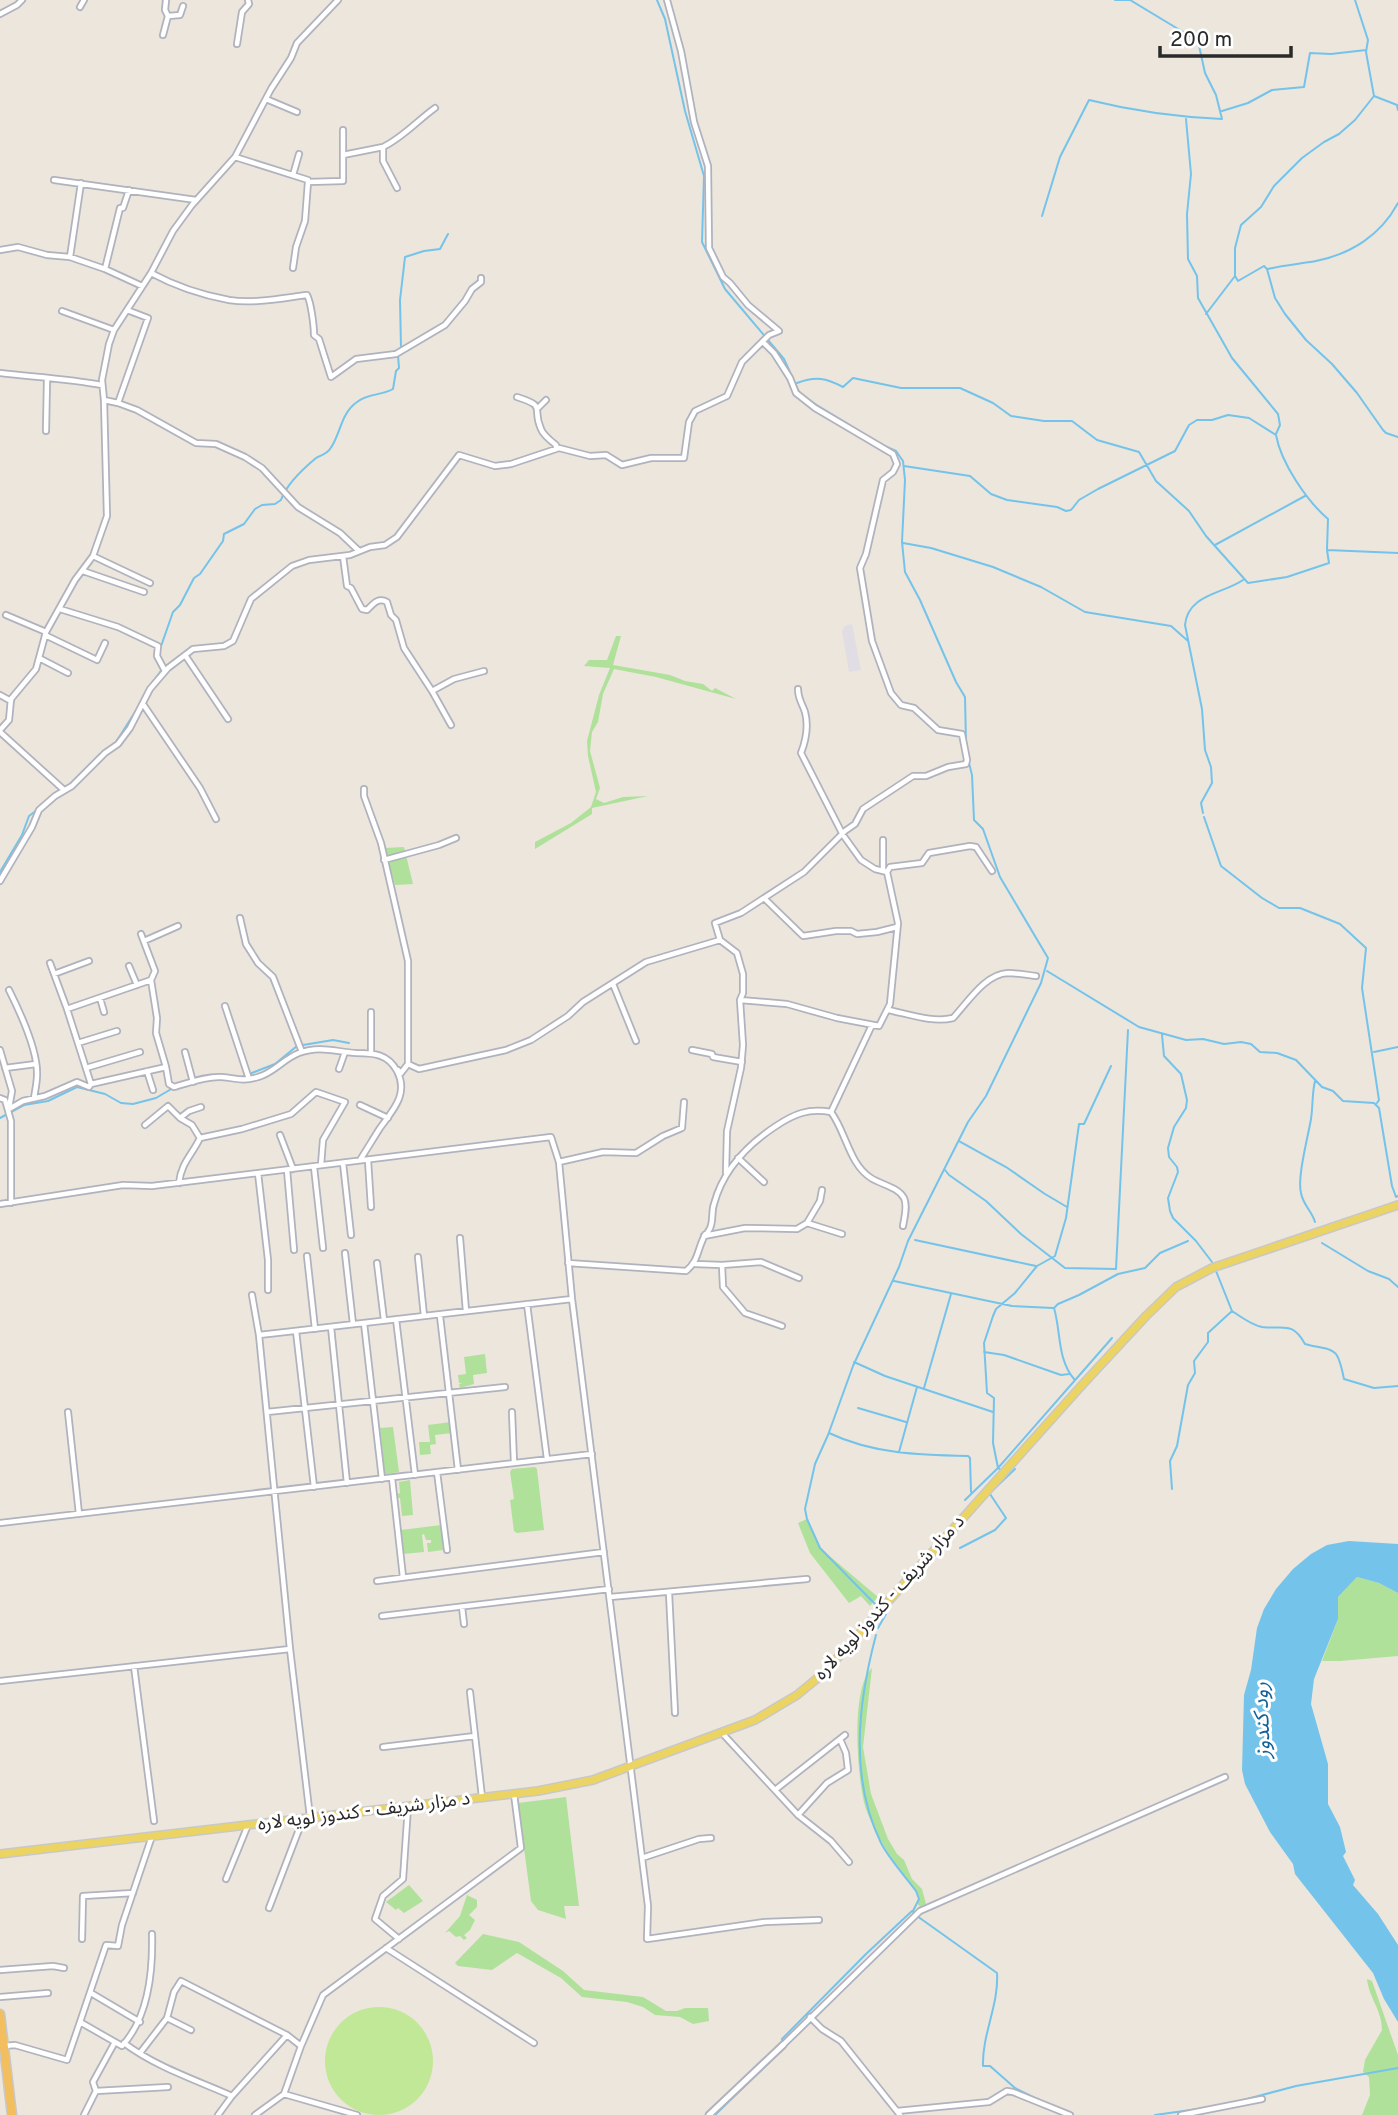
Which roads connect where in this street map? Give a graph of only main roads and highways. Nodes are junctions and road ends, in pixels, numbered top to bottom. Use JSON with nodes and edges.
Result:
{"nodes":[{"id":1,"x":1398,"y":1205,"type":"edge"},
{"id":2,"x":0,"y":1854,"type":"edge"},
{"id":3,"x":0,"y":2014,"type":"edge"},
{"id":4,"x":4,"y":2078,"type":"edge"},
{"id":5,"x":12,"y":2115,"type":"edge"}],
"edges":[{"from":1,"to":2,"type":"main road","name":"د مزار شریف - کندوز لویه لاره"},
{"from":3,"to":4,"type":"highway"},
{"from":4,"to":5,"type":"highway"}]}
